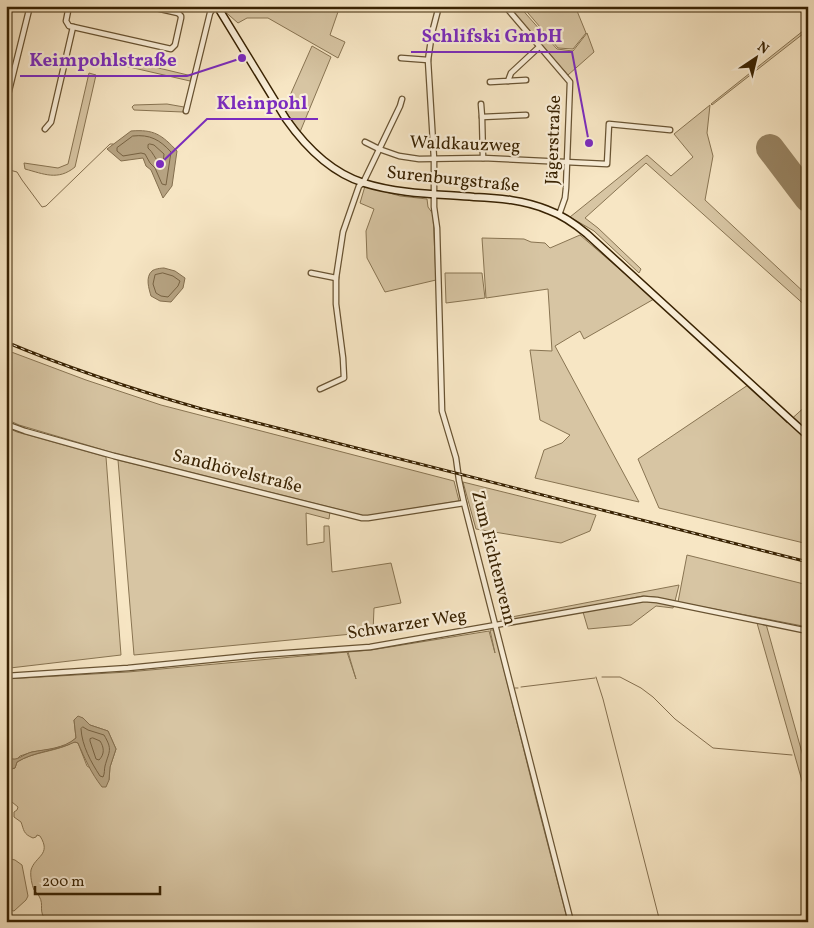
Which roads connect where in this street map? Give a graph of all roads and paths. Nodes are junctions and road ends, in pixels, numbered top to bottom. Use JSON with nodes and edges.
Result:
{"nodes":[{"id":1,"x":30,"y":6,"type":"edge"},
{"id":2,"x":146,"y":6,"type":"edge"},
{"id":3,"x":216,"y":6,"type":"edge"},
{"id":4,"x":439,"y":6,"type":"edge"},
{"id":5,"x":505,"y":6,"type":"edge"},
{"id":6,"x":804,"y":6,"type":"edge"},
{"id":7,"x":68,"y":7,"type":"edge"},
{"id":8,"x":808,"y":10,"type":"edge"},
{"id":9,"x":73,"y":27,"type":"junction"},
{"id":10,"x":539,"y":47,"type":"junction"},
{"id":11,"x":401,"y":58,"type":"dead end"},
{"id":12,"x":428,"y":60,"type":"junction"},
{"id":13,"x":526,"y":80,"type":"dead end"},
{"id":14,"x":508,"y":81,"type":"junction"},
{"id":15,"x":490,"y":82,"type":"dead end"},
{"id":16,"x":402,"y":99,"type":"dead end"},
{"id":17,"x":6,"y":103,"type":"edge"},
{"id":18,"x":481,"y":104,"type":"dead end"},
{"id":19,"x":186,"y":111,"type":"dead end"},
{"id":20,"x":526,"y":116,"type":"dead end"},
{"id":21,"x":482,"y":117,"type":"junction"},
{"id":22,"x":45,"y":129,"type":"dead end"},
{"id":23,"x":670,"y":130,"type":"dead end"},
{"id":24,"x":366,"y":142,"type":"dead end"},
{"id":25,"x":379,"y":149,"type":"junction"},
{"id":26,"x":483,"y":158,"type":"junction"},
{"id":27,"x":434,"y":159,"type":"junction"},
{"id":28,"x":567,"y":163,"type":"junction"},
{"id":29,"x":363,"y":183,"type":"junction"},
{"id":30,"x":435,"y":194,"type":"junction"},
{"id":31,"x":559,"y":215,"type":"junction"},
{"id":32,"x":311,"y":272,"type":"dead end"},
{"id":33,"x":336,"y":278,"type":"junction"},
{"id":34,"x":320,"y":389,"type":"dead end"},
{"id":35,"x":6,"y":424,"type":"edge"},
{"id":36,"x":808,"y":436,"type":"edge"},
{"id":37,"x":464,"y":503,"type":"junction"},
{"id":38,"x":496,"y":626,"type":"junction"},
{"id":39,"x":808,"y":631,"type":"edge"},
{"id":40,"x":6,"y":676,"type":"edge"},
{"id":41,"x":571,"y":922,"type":"edge"}],
"edges":[{"from":1,"to":17,"type":"street"},
{"from":2,"to":9,"type":"street"},
{"from":3,"to":19,"type":"street"},
{"from":3,"to":29,"type":"street","name":"Surenburgstraße"},
{"from":4,"to":12,"type":"street","name":"Zum Fichtenvenn"},
{"from":5,"to":10,"type":"street","name":"Jägerstraße"},
{"from":6,"to":8,"type":"street"},
{"from":7,"to":9,"type":"street"},
{"from":9,"to":22,"type":"street"},
{"from":10,"to":14,"type":"street"},
{"from":10,"to":28,"type":"street","name":"Jägerstraße"},
{"from":11,"to":12,"type":"street"},
{"from":12,"to":27,"type":"street","name":"Zum Fichtenvenn"},
{"from":13,"to":14,"type":"street","name":"Jägerstraße"},
{"from":14,"to":15,"type":"street","name":"Jägerstraße"},
{"from":16,"to":25,"type":"street"},
{"from":18,"to":21,"type":"street"},
{"from":20,"to":21,"type":"street"},
{"from":21,"to":26,"type":"street"},
{"from":23,"to":28,"type":"street","name":"Waldkauzweg"},
{"from":24,"to":25,"type":"street","name":"Waldkauzweg"},
{"from":25,"to":27,"type":"street","name":"Waldkauzweg"},
{"from":25,"to":29,"type":"street"},
{"from":26,"to":27,"type":"street","name":"Waldkauzweg"},
{"from":26,"to":28,"type":"street","name":"Waldkauzweg"},
{"from":27,"to":30,"type":"street","name":"Zum Fichtenvenn"},
{"from":28,"to":31,"type":"street","name":"Jägerstraße"},
{"from":29,"to":30,"type":"street","name":"Surenburgstraße"},
{"from":29,"to":33,"type":"street"},
{"from":30,"to":31,"type":"street","name":"Surenburgstraße"},
{"from":30,"to":37,"type":"street","name":"Zum Fichtenvenn"},
{"from":31,"to":36,"type":"street","name":"Surenburgstraße"},
{"from":32,"to":33,"type":"street"},
{"from":33,"to":34,"type":"street"},
{"from":35,"to":37,"type":"street","name":"Sandhövelstraße"},
{"from":37,"to":38,"type":"street","name":"Zum Fichtenvenn"},
{"from":38,"to":39,"type":"street","name":"Schwarzer Weg"},
{"from":38,"to":40,"type":"street","name":"Schwarzer Weg"},
{"from":38,"to":41,"type":"street","name":"Zum Fichtenvenn"}]}
